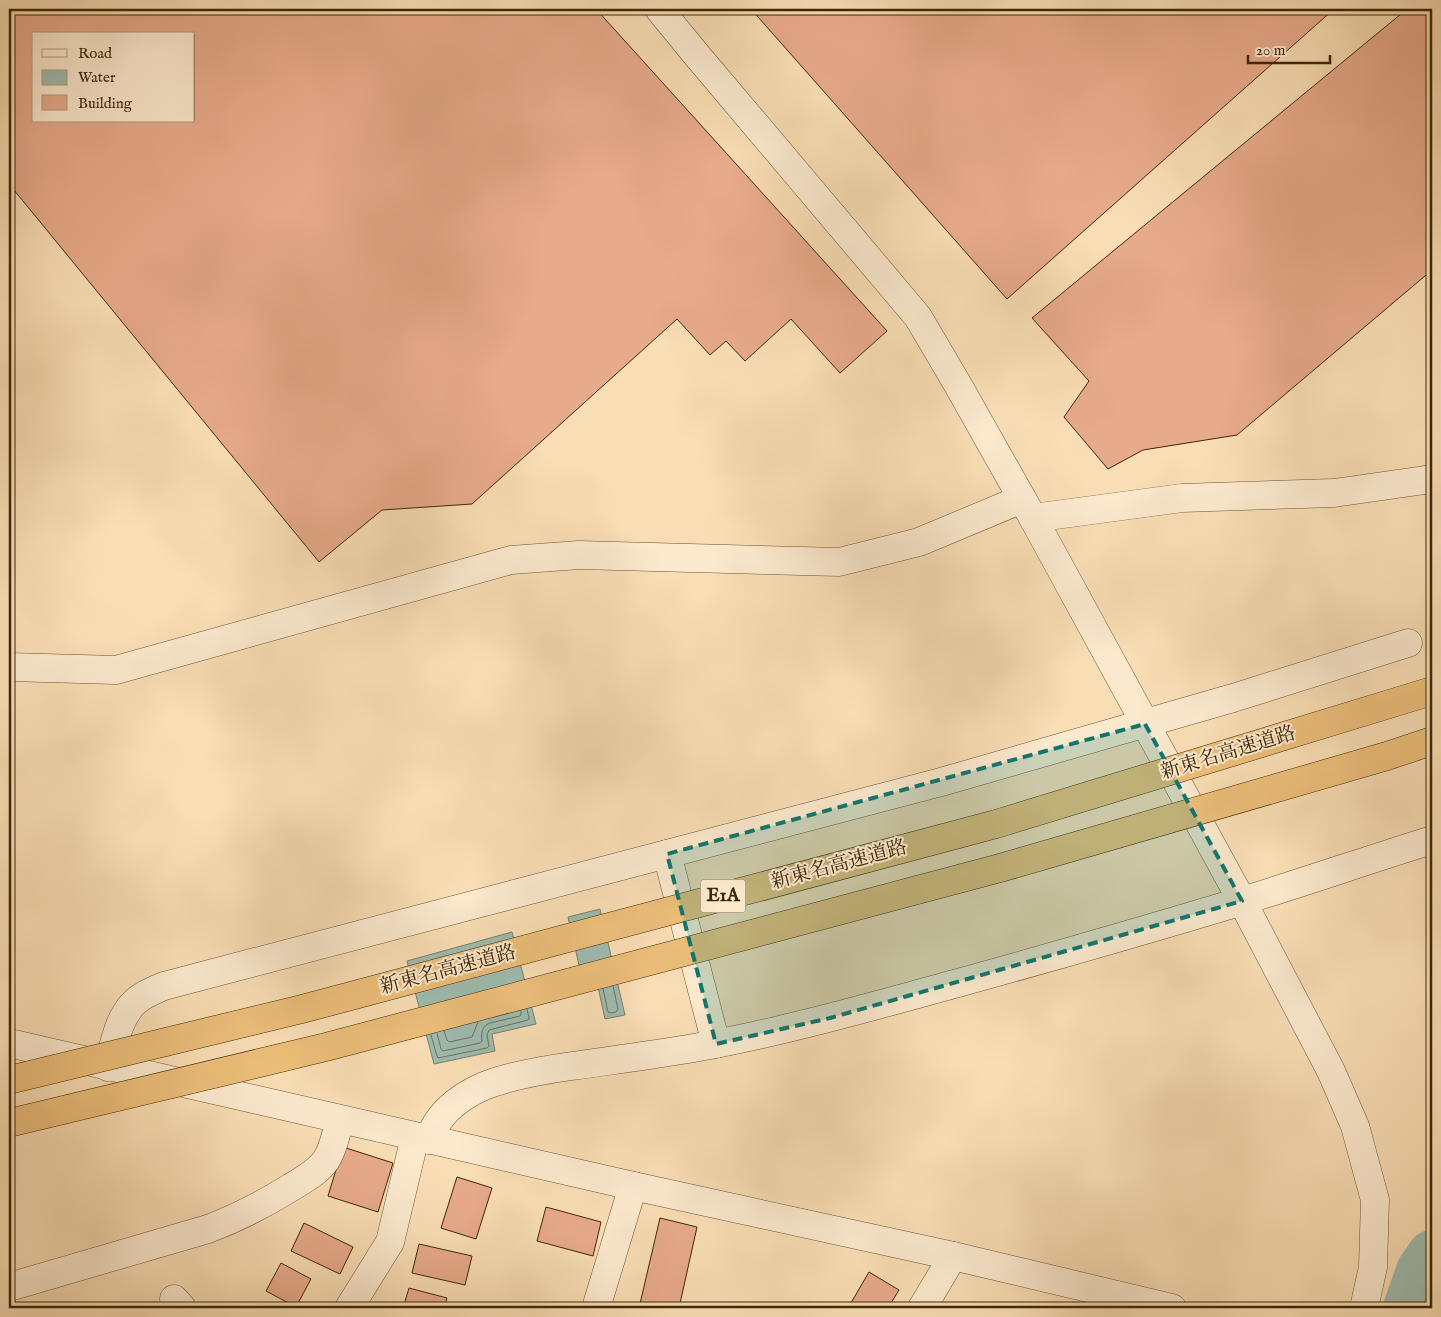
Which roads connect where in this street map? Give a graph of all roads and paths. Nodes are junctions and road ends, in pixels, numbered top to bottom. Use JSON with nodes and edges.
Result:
{"nodes":[{"id":1,"x":659,"y":9,"type":"edge"},
{"id":2,"x":1432,"y":479,"type":"edge"},
{"id":3,"x":1027,"y":509,"type":"junction"},
{"id":4,"x":1408,"y":643,"type":"dead end"},
{"id":5,"x":9,"y":667,"type":"edge"},
{"id":6,"x":1432,"y":691,"type":"edge"},
{"id":7,"x":1145,"y":724,"type":"junction"},
{"id":8,"x":1432,"y":741,"type":"edge"},
{"id":9,"x":1432,"y":840,"type":"edge"},
{"id":10,"x":666,"y":854,"type":"junction"},
{"id":11,"x":1242,"y":901,"type":"junction"},
{"id":12,"x":9,"y":1044,"type":"edge"},
{"id":13,"x":716,"y":1044,"type":"junction"},
{"id":14,"x":108,"y":1067,"type":"junction"},
{"id":15,"x":9,"y":1080,"type":"edge"},
{"id":16,"x":340,"y":1120,"type":"junction"},
{"id":17,"x":9,"y":1123,"type":"edge"},
{"id":18,"x":422,"y":1139,"type":"junction"},
{"id":19,"x":633,"y":1186,"type":"junction"},
{"id":20,"x":953,"y":1256,"type":"junction"},
{"id":21,"x":9,"y":1287,"type":"edge"},
{"id":22,"x":1163,"y":1307,"type":"edge"},
{"id":23,"x":349,"y":1308,"type":"edge"},
{"id":24,"x":596,"y":1308,"type":"edge"},
{"id":25,"x":922,"y":1308,"type":"edge"},
{"id":26,"x":1364,"y":1308,"type":"edge"}],
"edges":[{"from":1,"to":3,"type":"street"},
{"from":2,"to":3,"type":"street"},
{"from":3,"to":5,"type":"street"},
{"from":3,"to":7,"type":"street"},
{"from":4,"to":7,"type":"street"},
{"from":6,"to":15,"type":"highway","name":"新東名高速道路","number":"E1A","bridge":true},
{"from":7,"to":10,"type":"street"},
{"from":7,"to":11,"type":"street"},
{"from":8,"to":17,"type":"highway","number":"E1A","bridge":true},
{"from":9,"to":11,"type":"street"},
{"from":10,"to":13,"type":"street"},
{"from":10,"to":14,"type":"street"},
{"from":11,"to":13,"type":"street"},
{"from":11,"to":26,"type":"street"},
{"from":12,"to":14,"type":"street"},
{"from":13,"to":18,"type":"street"},
{"from":14,"to":16,"type":"street"},
{"from":16,"to":18,"type":"street"},
{"from":16,"to":21,"type":"street"},
{"from":18,"to":19,"type":"street"},
{"from":18,"to":23,"type":"street"},
{"from":19,"to":20,"type":"street"},
{"from":19,"to":24,"type":"street"},
{"from":20,"to":22,"type":"street"},
{"from":20,"to":25,"type":"street"}]}
